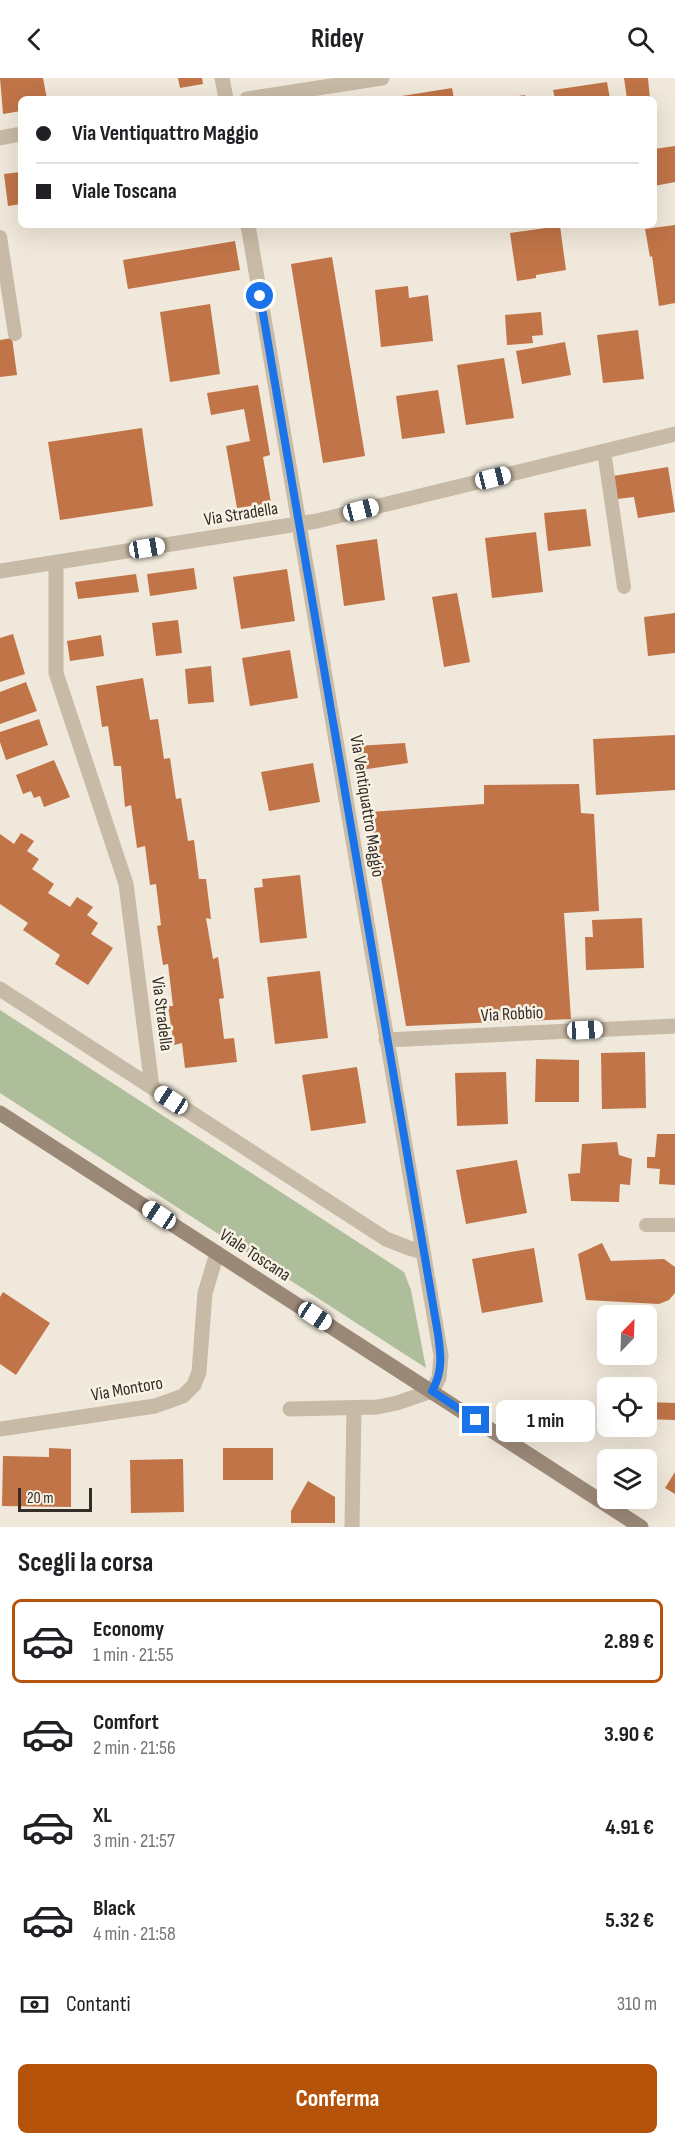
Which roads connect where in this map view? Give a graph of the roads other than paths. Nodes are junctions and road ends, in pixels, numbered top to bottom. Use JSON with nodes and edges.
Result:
{"nodes":[{"id":1,"x":222,"y":78,"type":"edge"},
{"id":2,"x":382,"y":78,"type":"edge"},
{"id":3,"x":225,"y":96,"type":"edge"},
{"id":4,"x":266,"y":96,"type":"edge"},
{"id":5,"x":18,"y":135,"type":"edge"},
{"id":6,"x":0,"y":138,"type":"edge"},
{"id":7,"x":249,"y":228,"type":"edge"},
{"id":8,"x":0,"y":237,"type":"edge"},
{"id":9,"x":15,"y":334,"type":"dead end"},
{"id":10,"x":675,"y":434,"type":"edge"},
{"id":11,"x":604,"y":451,"type":"junction"},
{"id":12,"x":300,"y":524,"type":"junction"},
{"id":13,"x":56,"y":563,"type":"junction"},
{"id":14,"x":0,"y":571,"type":"edge"},
{"id":15,"x":624,"y":587,"type":"dead end"},
{"id":16,"x":0,"y":989,"type":"edge"},
{"id":17,"x":675,"y":1026,"type":"edge"},
{"id":18,"x":386,"y":1040,"type":"junction"},
{"id":19,"x":152,"y":1087,"type":"junction"},
{"id":20,"x":0,"y":1113,"type":"edge"},
{"id":21,"x":646,"y":1225,"type":"dead end"},
{"id":22,"x":675,"y":1225,"type":"edge"},
{"id":23,"x":423,"y":1252,"type":"junction"},
{"id":24,"x":217,"y":1253,"type":"junction"},
{"id":25,"x":432,"y":1391,"type":"junction"},
{"id":26,"x":354,"y":1408,"type":"junction"},
{"id":27,"x":291,"y":1409,"type":"dead end"},
{"id":28,"x":0,"y":1429,"type":"edge"},
{"id":29,"x":352,"y":1527,"type":"edge"},
{"id":30,"x":641,"y":1527,"type":"edge"}],
"edges":[{"from":1,"to":3,"type":"street"},
{"from":2,"to":4,"type":"street"},
{"from":5,"to":6,"type":"street"},
{"from":7,"to":12,"type":"street","name":"Via Ventiquattro Maggio"},
{"from":8,"to":9,"type":"lane"},
{"from":10,"to":11,"type":"street","name":"Via Stradella"},
{"from":11,"to":12,"type":"street","name":"Via Stradella"},
{"from":11,"to":15,"type":"lane"},
{"from":12,"to":13,"type":"street","name":"Via Stradella"},
{"from":12,"to":18,"type":"street","name":"Via Ventiquattro Maggio"},
{"from":13,"to":14,"type":"street","name":"Via Stradella"},
{"from":13,"to":19,"type":"street","name":"Via Stradella"},
{"from":16,"to":19,"type":"street"},
{"from":17,"to":18,"type":"street","name":"Via Robbio"},
{"from":18,"to":23,"type":"street","name":"Via Ventiquattro Maggio"},
{"from":19,"to":23,"type":"street"},
{"from":20,"to":24,"type":"street","name":"Viale Toscana"},
{"from":21,"to":22,"type":"lane"},
{"from":23,"to":25,"type":"street","name":"Via Ventiquattro Maggio"},
{"from":24,"to":25,"type":"street","name":"Viale Toscana"},
{"from":24,"to":28,"type":"street","name":"Via Montoro"},
{"from":25,"to":26,"type":"street"},
{"from":25,"to":30,"type":"street","name":"Viale Toscana"},
{"from":26,"to":27,"type":"street"},
{"from":26,"to":29,"type":"street"}]}
